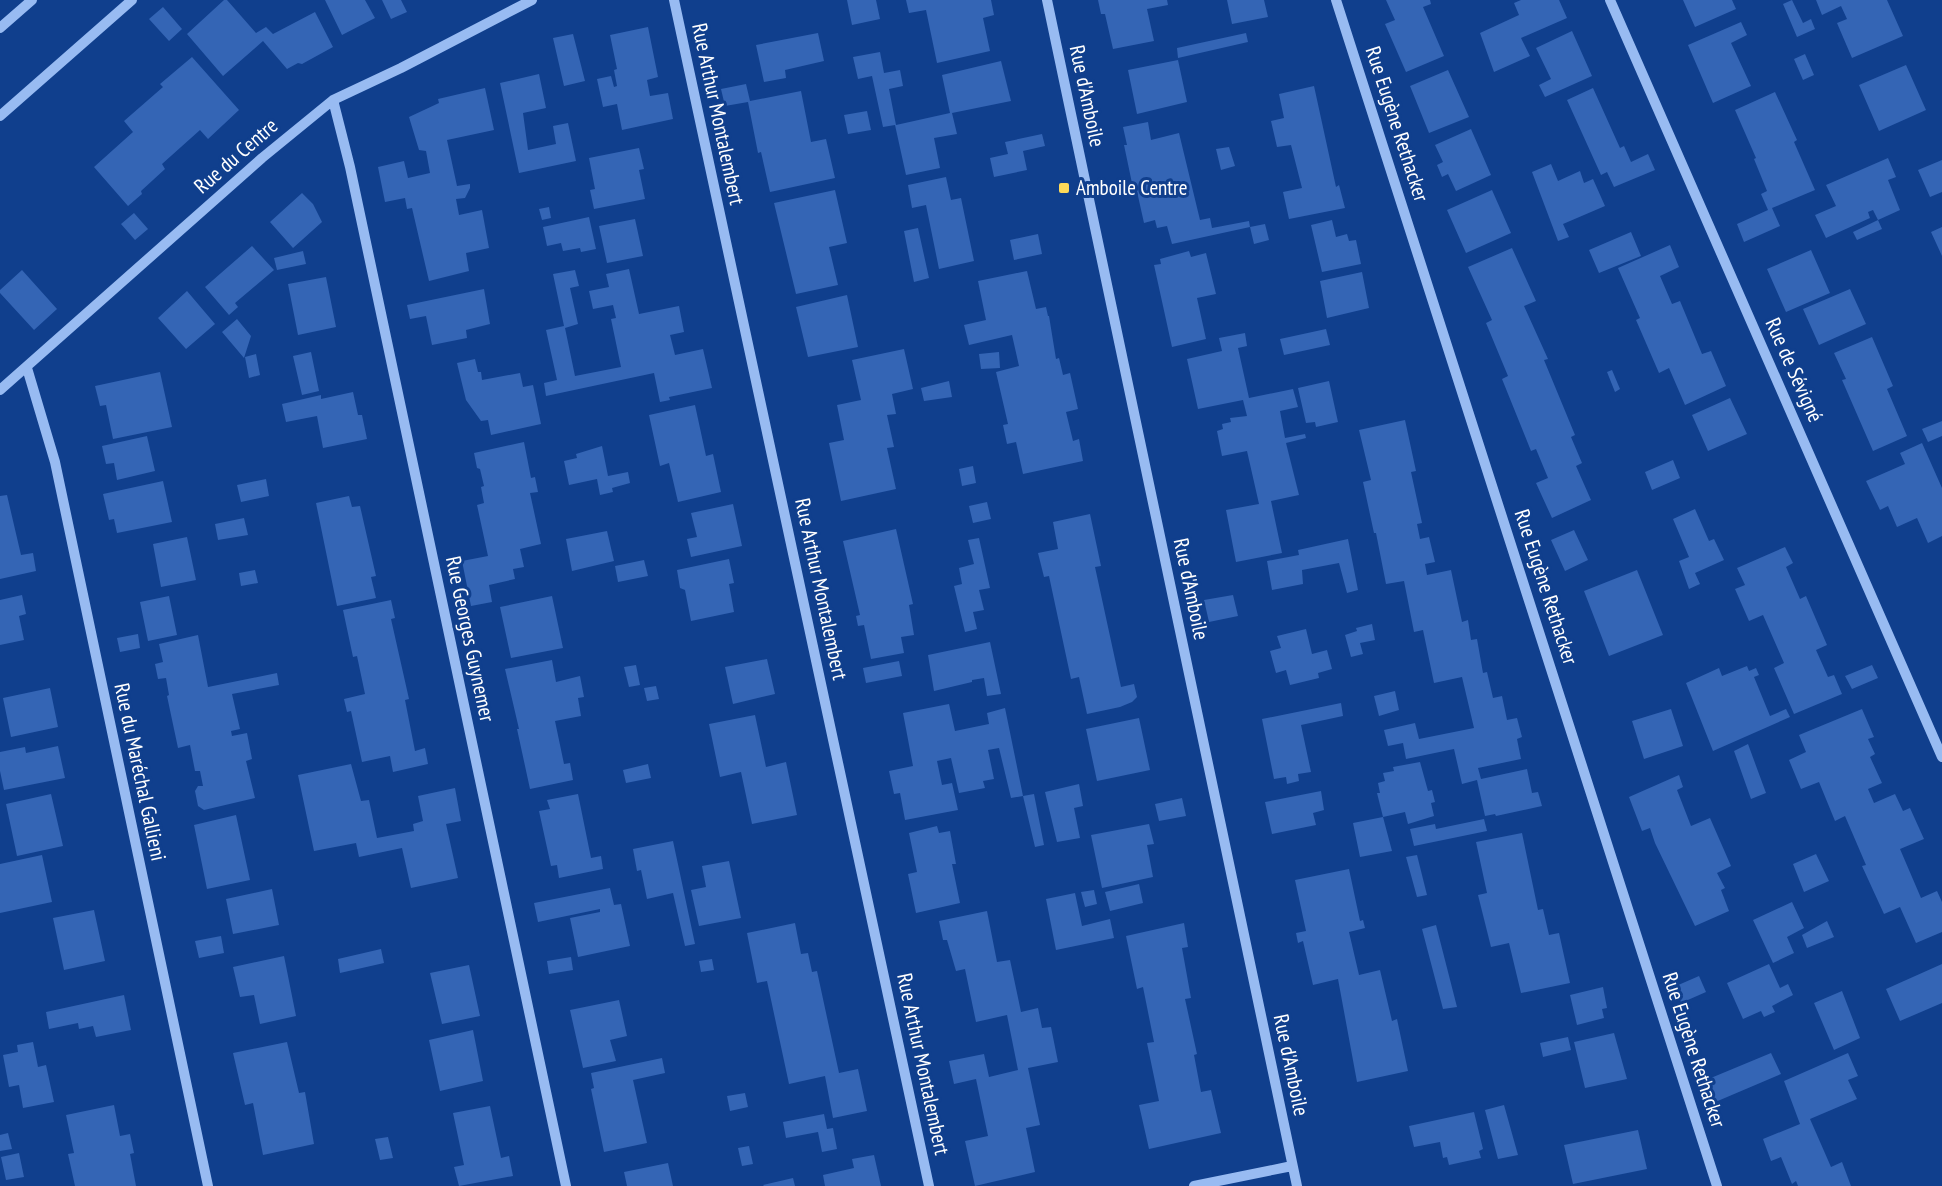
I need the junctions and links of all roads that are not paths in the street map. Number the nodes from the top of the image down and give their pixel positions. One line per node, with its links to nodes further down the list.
1 (32, 0): 8 (street)
2 (132, 0): 10 (street)
3 (532, 0): 9 (street, Rue du Centre)
4 (674, 0): 17 (street, Rue Arthur Montalembert)
5 (1047, 0): 14 (street, Rue d'Amboile)
6 (1336, 0): 20 (street, Rue Eugène Rethacker)
7 (1610, 0): 13 (street, Rue de Sévigné)
8 (0, 28)
9 (333, 100): 11 (street, Rue du Centre); 16 (street, Rue Georges Guynemer)
10 (0, 116)
11 (27, 368): 12 (street, Rue du Centre); 15 (street, Rue du Maréchal Gallieni)
12 (0, 390)
13 (1942, 757)
14 (1292, 1166): 18 (street); 19 (street, Rue d'Amboile)
15 (208, 1186)
16 (566, 1186)
17 (929, 1186)
18 (1194, 1186)
19 (1297, 1186)
20 (1717, 1186)

